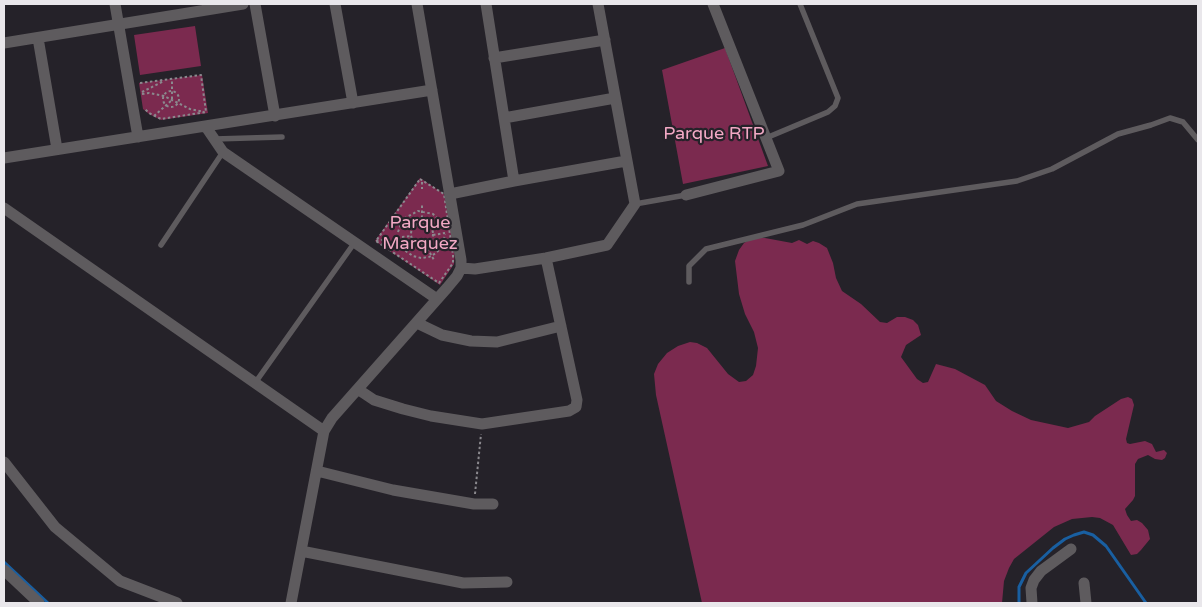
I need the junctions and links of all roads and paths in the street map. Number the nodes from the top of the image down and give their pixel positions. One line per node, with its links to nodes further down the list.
1 (115, 4): 10 (street)
2 (243, 4): 10 (street)
3 (255, 4): 31 (street)
4 (335, 4): 26 (street)
5 (417, 4): 18 (street)
6 (486, 4): 14 (street)
7 (598, 4): 12 (street)
8 (713, 4): 36 (street)
9 (800, 4): 36 (lane)
10 (118, 24): 11 (street); 34 (street)
11 (38, 38): 13 (street); 39 (street)
12 (605, 40): 14 (street); 22 (street)
13 (4, 44)
14 (494, 58): 32 (street)
15 (139, 75): 17 (path)
16 (172, 79): 17 (path); 19 (path); 29 (path)
17 (166, 80): 20 (path)
18 (432, 90): 26 (street); 46 (street)
19 (173, 91): 21 (path); 23 (path); 25 (path)
20 (142, 94): 21 (path); 24 (path)
21 (164, 96): 23 (path); 27 (path)
22 (615, 98): 32 (street); 42 (street)
23 (172, 100): 25 (path); 27 (path)
24 (143, 101)
25 (178, 103): 27 (path); 29 (path)
26 (353, 103): 31 (street)
27 (167, 106): 30 (path)
28 (145, 109): 30 (path)
29 (206, 112): 30 (path)
30 (154, 116)
31 (275, 116): 33 (street)
32 (504, 118): 44 (street)
33 (206, 126): 34 (street); 37 (street)
34 (138, 137): 39 (street)
35 (282, 138): 37 (lane)
36 (766, 138): 47 (street)
37 (215, 140): 40 (street)
38 (1198, 140): 70 (lane)
39 (57, 149): 41 (street)
40 (222, 152): 60 (street); 63 (lane)
41 (4, 158)
42 (626, 161): 44 (street); 49 (street)
43 (422, 180): 45 (path); 59 (path); 69 (path)
44 (514, 181): 46 (street)
45 (422, 189)
46 (450, 194): 67 (street)
47 (686, 195): 49 (lane)
48 (422, 204): 51 (path)
49 (635, 204): 65 (street)
50 (4, 208): 74 (street)
51 (422, 211): 52 (path); 53 (path); 54 (path)
52 (422, 223): 56 (path); 62 (path)
53 (443, 224)
54 (398, 232)
55 (445, 232): 64 (path)
56 (410, 236): 57 (path); 62 (path)
57 (402, 237)
58 (387, 239): 59 (path)
59 (376, 241): 69 (path)
60 (355, 242): 71 (street); 74 (lane)
61 (399, 244): 64 (path)
62 (425, 244): 64 (path)
63 (161, 245)
64 (431, 256): 66 (path)
65 (546, 258): 67 (street); 73 (street)
66 (434, 260)
67 (461, 268): 71 (street)
68 (440, 274): 69 (path)
69 (442, 279)
70 (689, 282)
71 (437, 299): 72 (street)
72 (417, 323): 73 (street); 75 (street)
73 (561, 326): 76 (street)
74 (254, 384): 77 (street)
75 (359, 390): 76 (street); 77 (street)
76 (482, 424): 80 (path)
77 (324, 431): 79 (street)
78 (4, 462): 88 (street)
79 (317, 471): 80 (street); 83 (street)
80 (474, 504): 81 (street)
81 (493, 504)
82 (1071, 549): 90 (street)
83 (301, 551): 85 (street); 89 (street)
84 (4, 570): 87 (street)
85 (507, 582)
86 (1084, 583): 91 (street)
87 (39, 603)
88 (177, 603)
89 (291, 603)
90 (1032, 603)
91 (1084, 603)

